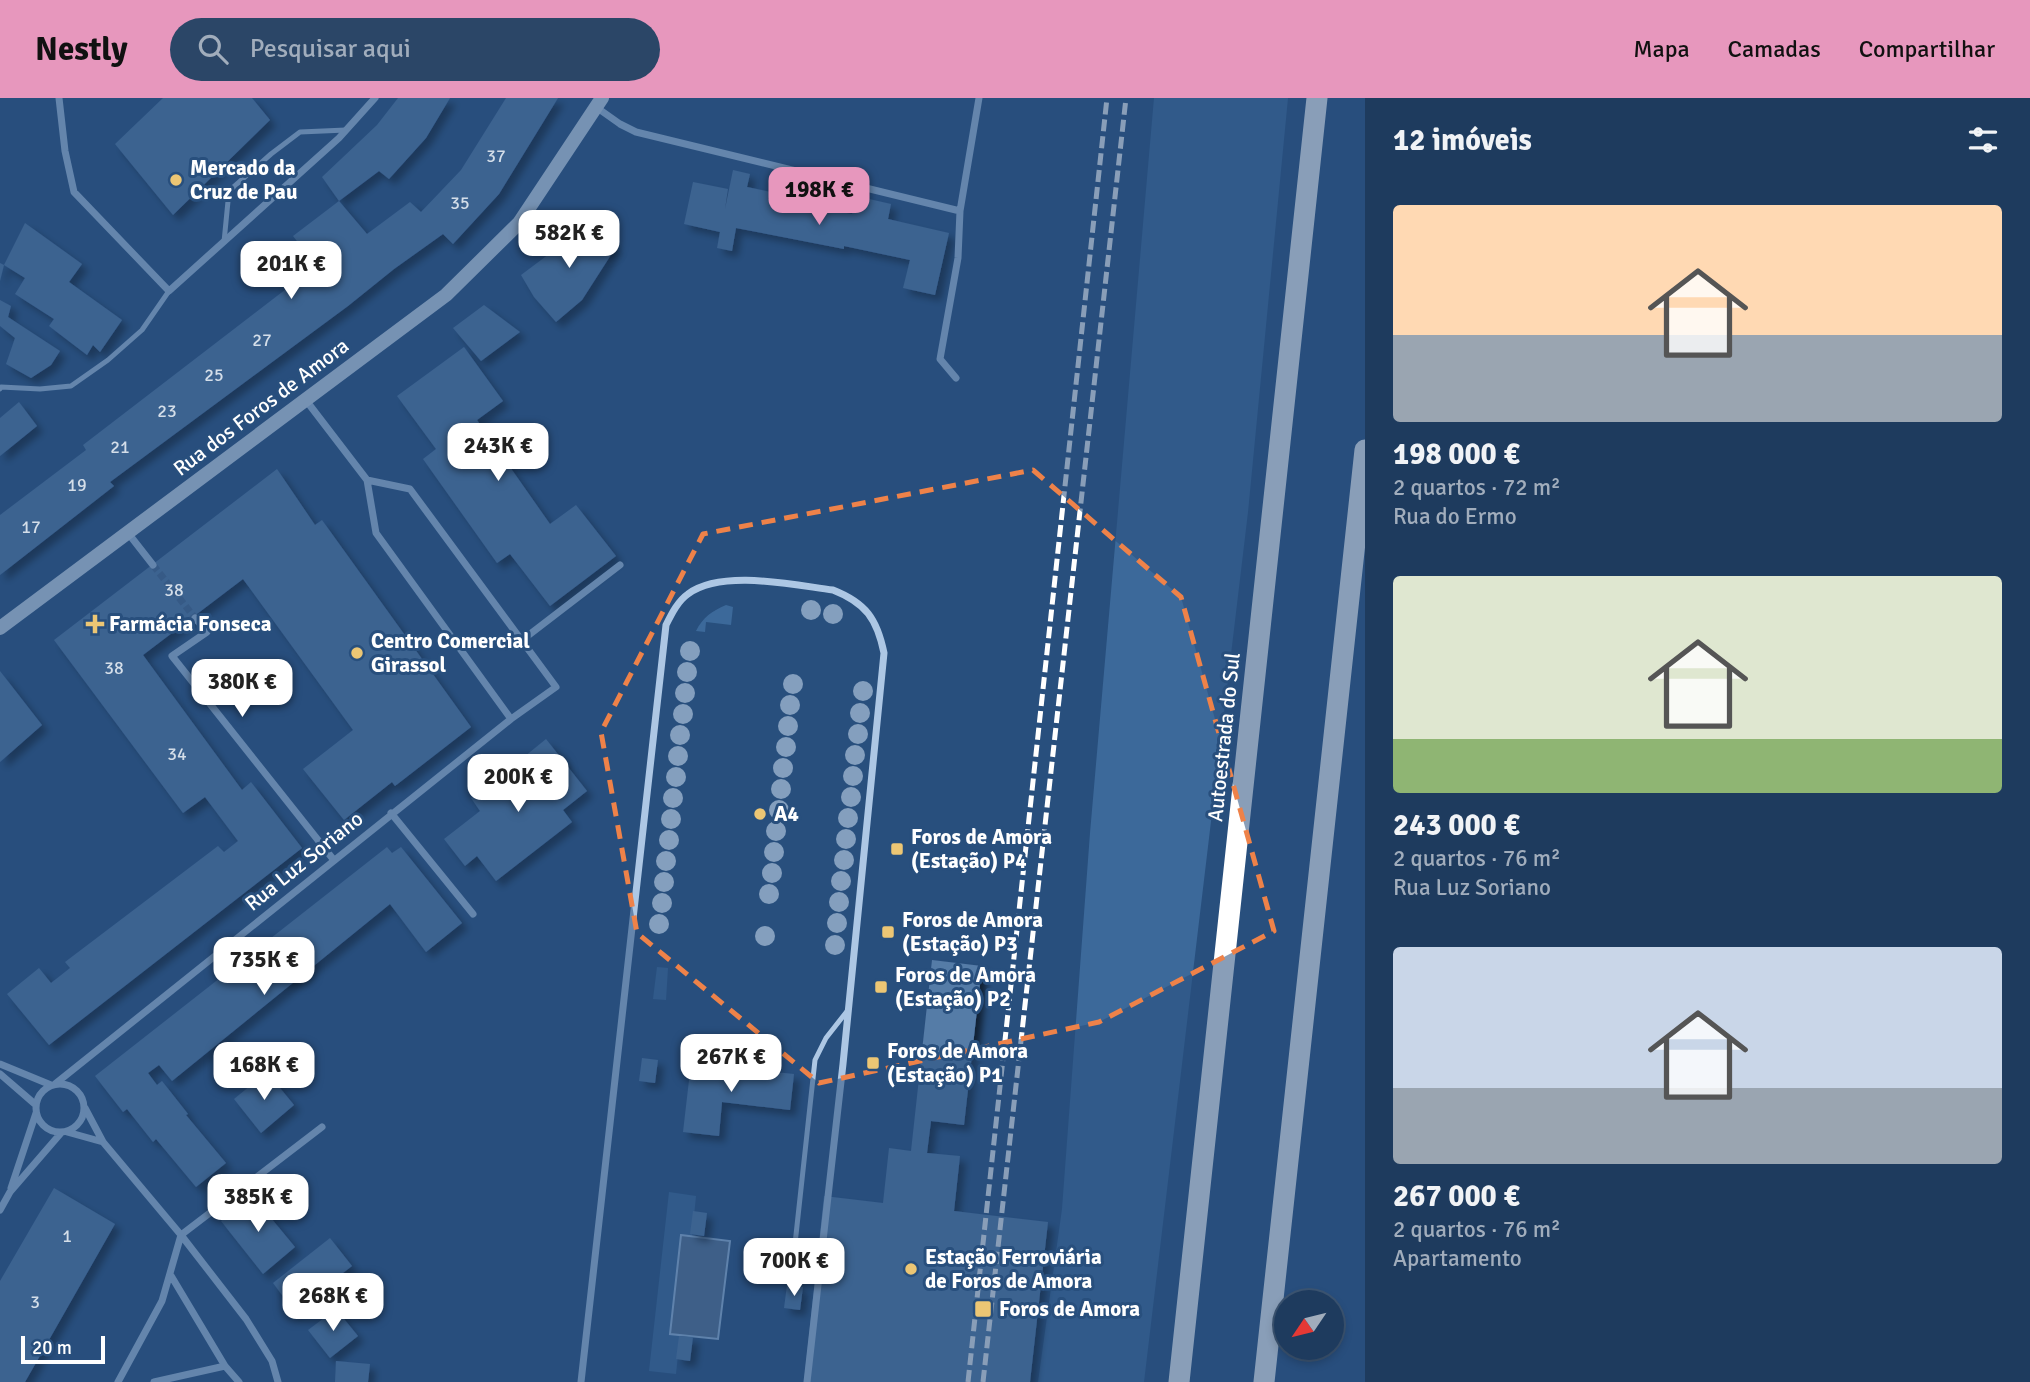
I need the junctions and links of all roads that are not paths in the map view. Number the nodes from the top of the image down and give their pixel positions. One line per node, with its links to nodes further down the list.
1 (59, 98): 9 (street)
2 (375, 98): 6 (street)
3 (979, 98): 7 (street)
4 (1317, 98): 46 (highway, Autoestrada do Sul)
5 (599, 103): 7 (street); 12 (main road, Rua dos Foros de Amora)
6 (347, 130): 8 (street); 8 (lane)
7 (960, 211): 10 (street)
8 (224, 242): 9 (street)
9 (169, 292): 11 (lane)
10 (956, 378)
11 (0, 389)
12 (305, 399): 14 (street); 15 (main road, Rua dos Foros de Amora)
13 (1365, 450): 47 (highway)
14 (367, 480): 20 (street, Rua Luz Soriano); 21 (street)
15 (128, 533): 16 (street); 19 (main road, Rua dos Foros de Amora)
16 (153, 565)
17 (620, 565): 20 (street)
18 (195, 618): 23 (street)
19 (0, 628)
20 (521, 641): 21 (street, Rua Luz Soriano)
21 (511, 719): 22 (street, Rua Luz Soriano)
22 (391, 813): 23 (street, Rua Luz Soriano); 24 (street)
23 (334, 859): 28 (street, Rua Luz Soriano)
24 (472, 914)
25 (848, 1010): 37 (lane); 44 (street); 45 (street)
26 (0, 1064): 28 (street)
27 (0, 1074): 30 (street)
28 (53, 1085): 29 (street); 30 (street)
29 (85, 1108): 32 (street); 33 (street)
30 (36, 1109): 32 (street); 34 (street)
31 (322, 1127): 36 (street)
32 (64, 1132): 33 (street); 34 (street)
33 (103, 1142): 36 (street)
34 (10, 1192): 35 (street)
35 (0, 1210)
36 (181, 1235): 38 (street); 43 (street)
37 (795, 1244)
38 (170, 1274): 39 (street); 40 (street)
39 (225, 1366): 41 (street); 42 (street)
40 (118, 1382)
41 (154, 1382)
42 (239, 1382)
43 (278, 1382)
44 (581, 1382)
45 (807, 1382)
46 (1179, 1382)
47 (1264, 1382)

